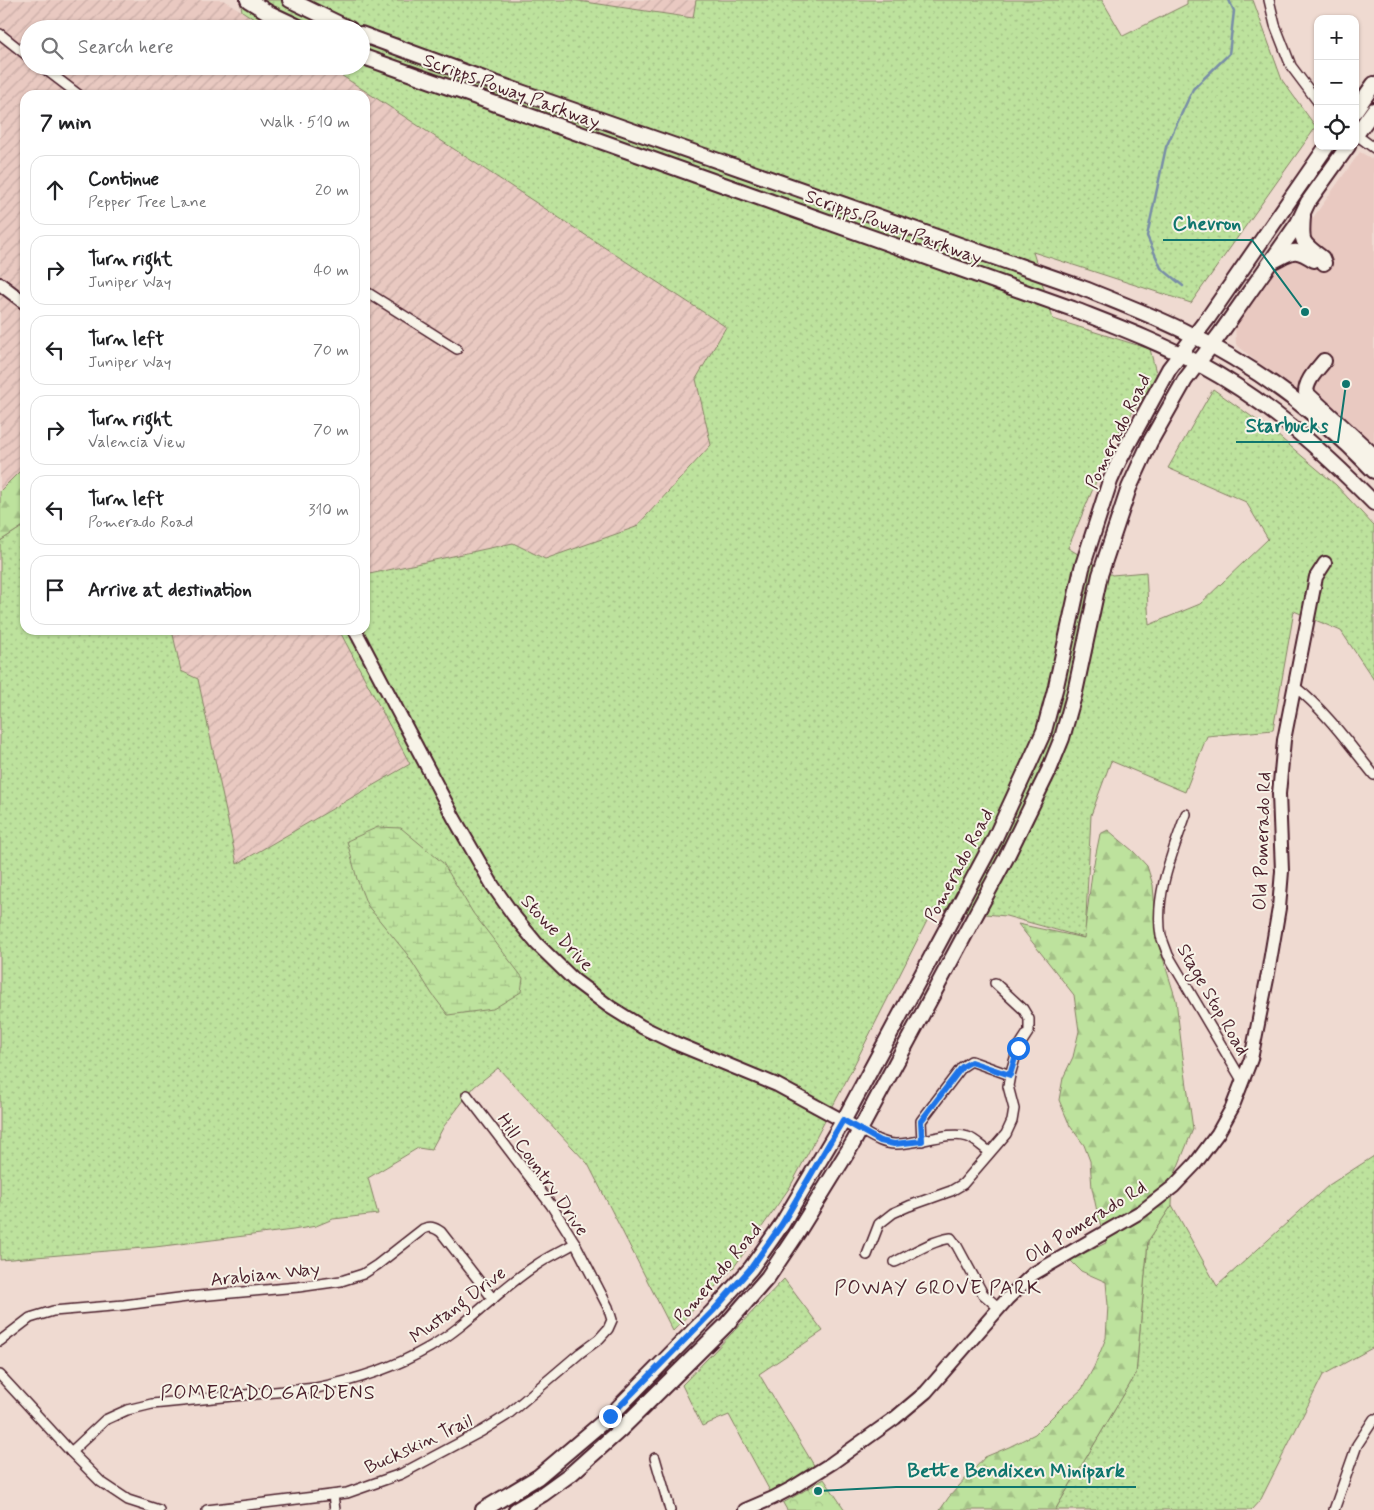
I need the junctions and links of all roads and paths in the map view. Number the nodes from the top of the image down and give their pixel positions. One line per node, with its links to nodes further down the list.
1 (248, 0): 4 (main road)
2 (290, 0): 5 (main road)
3 (1269, 0): 13 (street)
4 (286, 20)
5 (331, 20)
6 (0, 34): 8 (street)
7 (370, 37): 26 (main road, Scripps Poway Parkway)
8 (20, 50)
9 (370, 59): 29 (main road, Scripps Poway Parkway)
10 (53, 75): 12 (street)
11 (1374, 84): 14 (main road)
12 (73, 90)
13 (1314, 97)
14 (1359, 105)
15 (1374, 110): 16 (main road)
16 (1359, 131)
17 (1359, 137): 18 (street)
18 (1374, 148)
19 (1324, 150): 26 (main road, Pomerado Road)
20 (1345, 150): 21 (main road, Pomerado Road)
21 (1303, 212): 22 (main road, Pomerado Road); 22 (main road)
22 (1271, 262): 27 (main road, Pomerado Road)
23 (0, 284): 25 (street)
24 (370, 294): 28 (street)
25 (20, 299)
26 (1193, 336): 27 (main road, Scripps Poway Parkway); 29 (main road, Pomerado Road)
27 (1211, 345): 31 (main road, Pomerado Road); 33 (main road, Scripps Poway Parkway)
28 (457, 349)
29 (1180, 354): 31 (main road, Scripps Poway Parkway); 44 (main road, Pomerado Road)
30 (1324, 361): 32 (main road)
31 (1198, 363): 34 (main road, Scripps Poway Parkway); 45 (main road, Pomerado Road)
32 (1374, 456)
33 (1374, 471)
34 (1374, 503)
35 (1325, 564): 37 (street, Old Pomerado Rd)
36 (358, 635): 44 (street, Stowe Drive)
37 (1294, 686): 38 (street); 42 (street, Old Pomerado Rd)
38 (1374, 776)
39 (1186, 814): 42 (street, Stage Stop Road)
40 (995, 983): 41 (street)
41 (1010, 1075): 46 (street); 47 (street)
42 (1243, 1082): 52 (street, Old Pomerado Rd)
43 (467, 1095): 48 (street, Hill Country Drive)
44 (843, 1120): 45 (street, Stowe Drive); 63 (main road, Pomerado Road)
45 (860, 1130): 46 (street); 64 (main road, Pomerado Road)
46 (922, 1141): 47 (street)
47 (990, 1152): 49 (street)
48 (575, 1244): 51 (street, Mustang Drive); 53 (street, Hill Country Drive)
49 (867, 1255)
50 (896, 1262): 52 (street)
51 (493, 1299): 54 (street, Arabian Way); 57 (street, Mustang Drive)
52 (999, 1308): 66 (street, Old Pomerado Rd)
53 (608, 1328): 59 (street, Buckskin Trail)
54 (0, 1342)
55 (0, 1375): 57 (street)
56 (1374, 1419): 67 (street)
57 (72, 1452): 60 (street)
58 (655, 1458): 65 (street)
59 (333, 1495): 61 (street, Buckskin Trail); 62 (street)
60 (159, 1510)
61 (207, 1510)
62 (335, 1510)
63 (483, 1510)
64 (516, 1510)
65 (670, 1510)
66 (745, 1510)
67 (1334, 1510)

